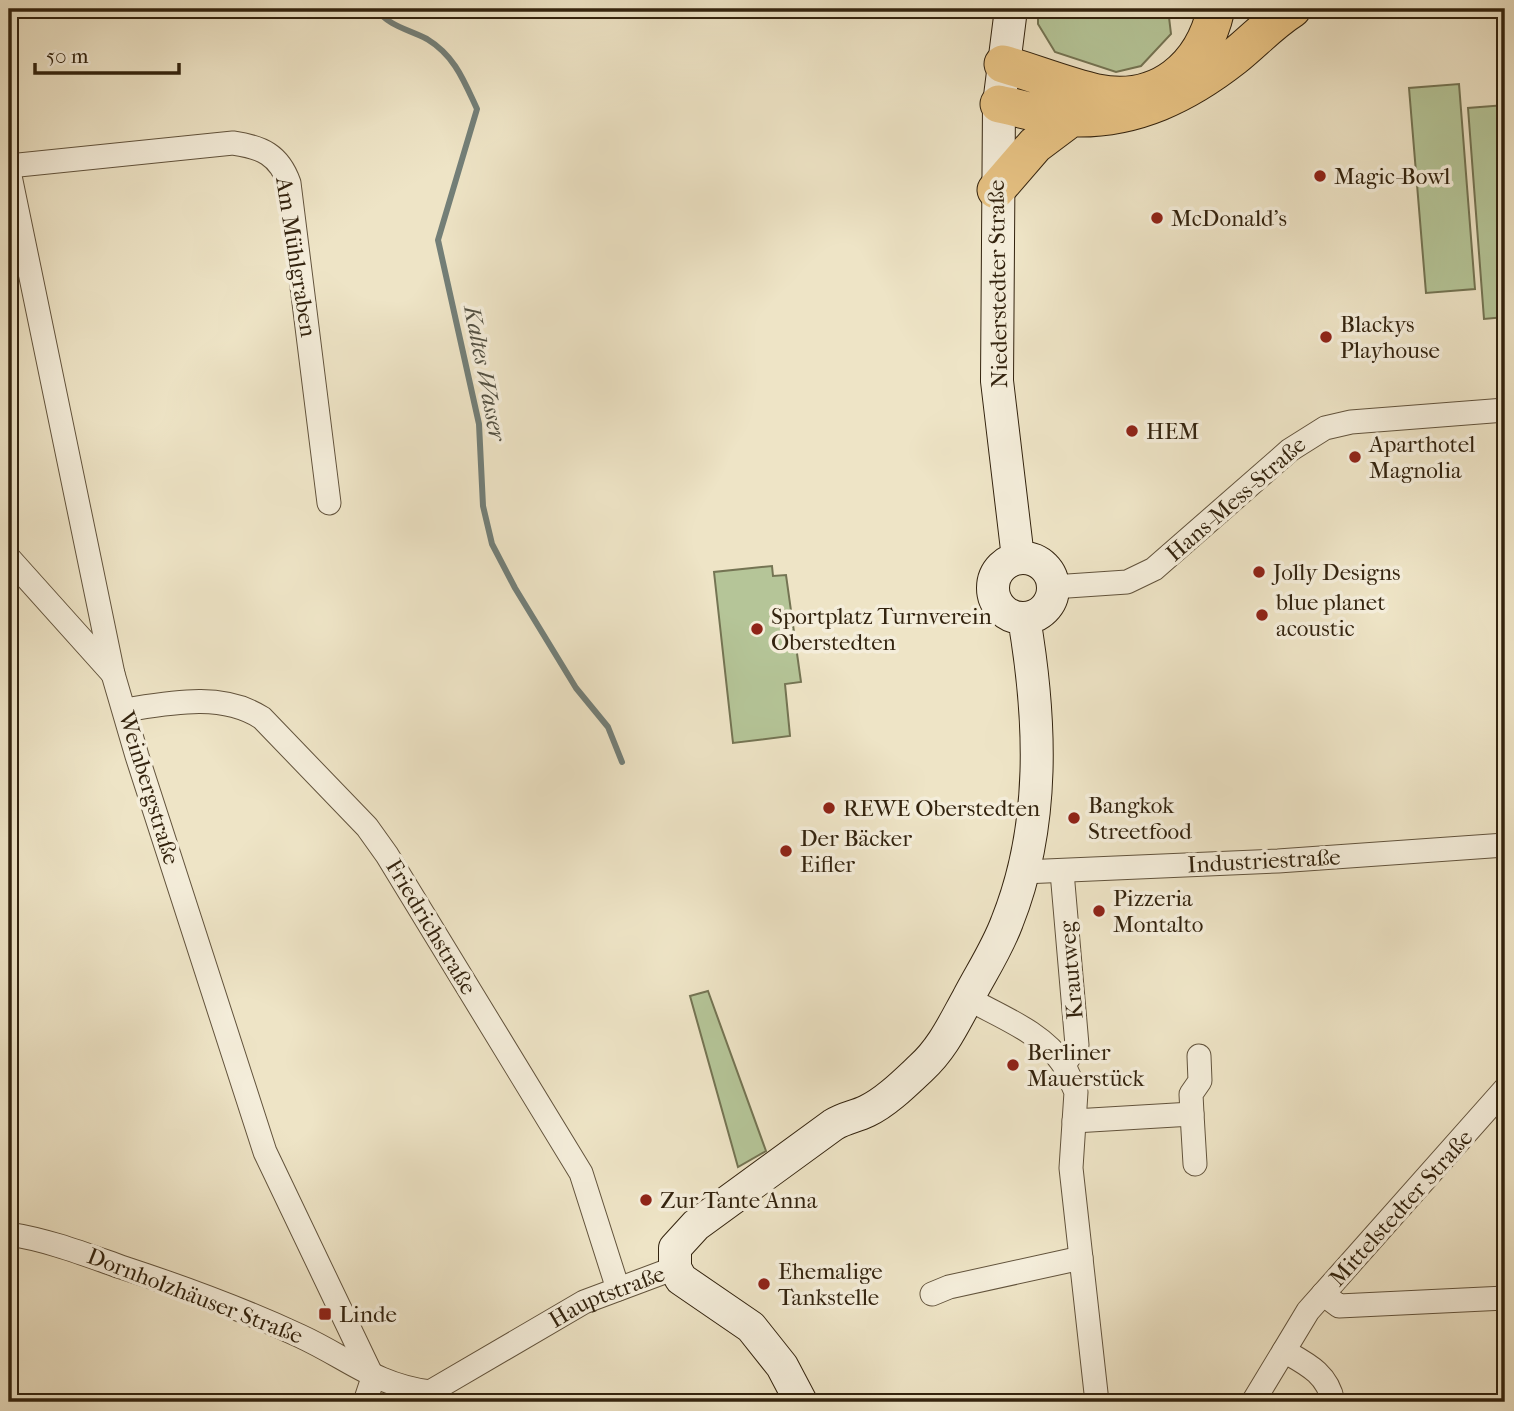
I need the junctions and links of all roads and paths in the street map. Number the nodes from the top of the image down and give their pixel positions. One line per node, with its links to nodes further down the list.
1 (1011, 9): 4 (street, Niederstedter Straße)
2 (1216, 9): 4 (main road)
3 (1292, 9): 6 (main road)
4 (1003, 64): 5 (street, Niederstedter Straße)
5 (999, 104): 6 (main road); 9 (street, Niederstedter Straße)
6 (1071, 118): 9 (main road)
7 (9, 166): 11 (street, Am Mühlgraben)
8 (9, 171): 16 (street, Weinbergstraße)
9 (996, 190): 13 (street, Niederstedter Straße)
10 (1505, 410): 14 (street, Hans-Mess-Straße)
11 (329, 503)
12 (9, 558): 16 (street)
13 (1018, 558): 14 (street); 15 (street)
14 (1053, 587): 15 (street)
15 (1024, 618): 19 (street)
16 (113, 674): 17 (street, Weinbergstraße)
17 (125, 710): 31 (street, Friedrichstraße); 36 (street, Weinbergstraße)
18 (1505, 845): 20 (street, Industriestraße)
19 (1023, 872): 20 (street, Industriestraße); 21 (street)
20 (1062, 872): 23 (street, Krautweg)
21 (967, 998): 23 (street, Krautweg); 30 (street)
22 (1199, 1056): 25 (street)
23 (1064, 1065): 26 (street, Krautweg)
24 (1505, 1089): 33 (street, Mittelstedter Straße)
25 (1192, 1114): 26 (street); 27 (street)
26 (1074, 1121): 29 (street, Krautweg)
27 (1195, 1164)
28 (9, 1234): 36 (street, Dornholzhäuser Straße)
29 (1081, 1258): 32 (street); 40 (street, Krautweg)
30 (675, 1268): 31 (street, Hauptstraße); 39 (street, Hauptstraße)
31 (618, 1289): 37 (street, Hauptstraße)
32 (932, 1294)
33 (1323, 1294): 34 (street, Mittelstedter Straße); 35 (street, Mittelstedter Straße)
34 (1505, 1298)
35 (1284, 1351): 41 (street, Mittelstedter Straße); 42 (street)
36 (373, 1378): 37 (street, Hauptstraße); 38 (street)
37 (436, 1397)
38 (365, 1402)
39 (801, 1402)
40 (1097, 1402)
41 (1253, 1402)
42 (1333, 1402)

